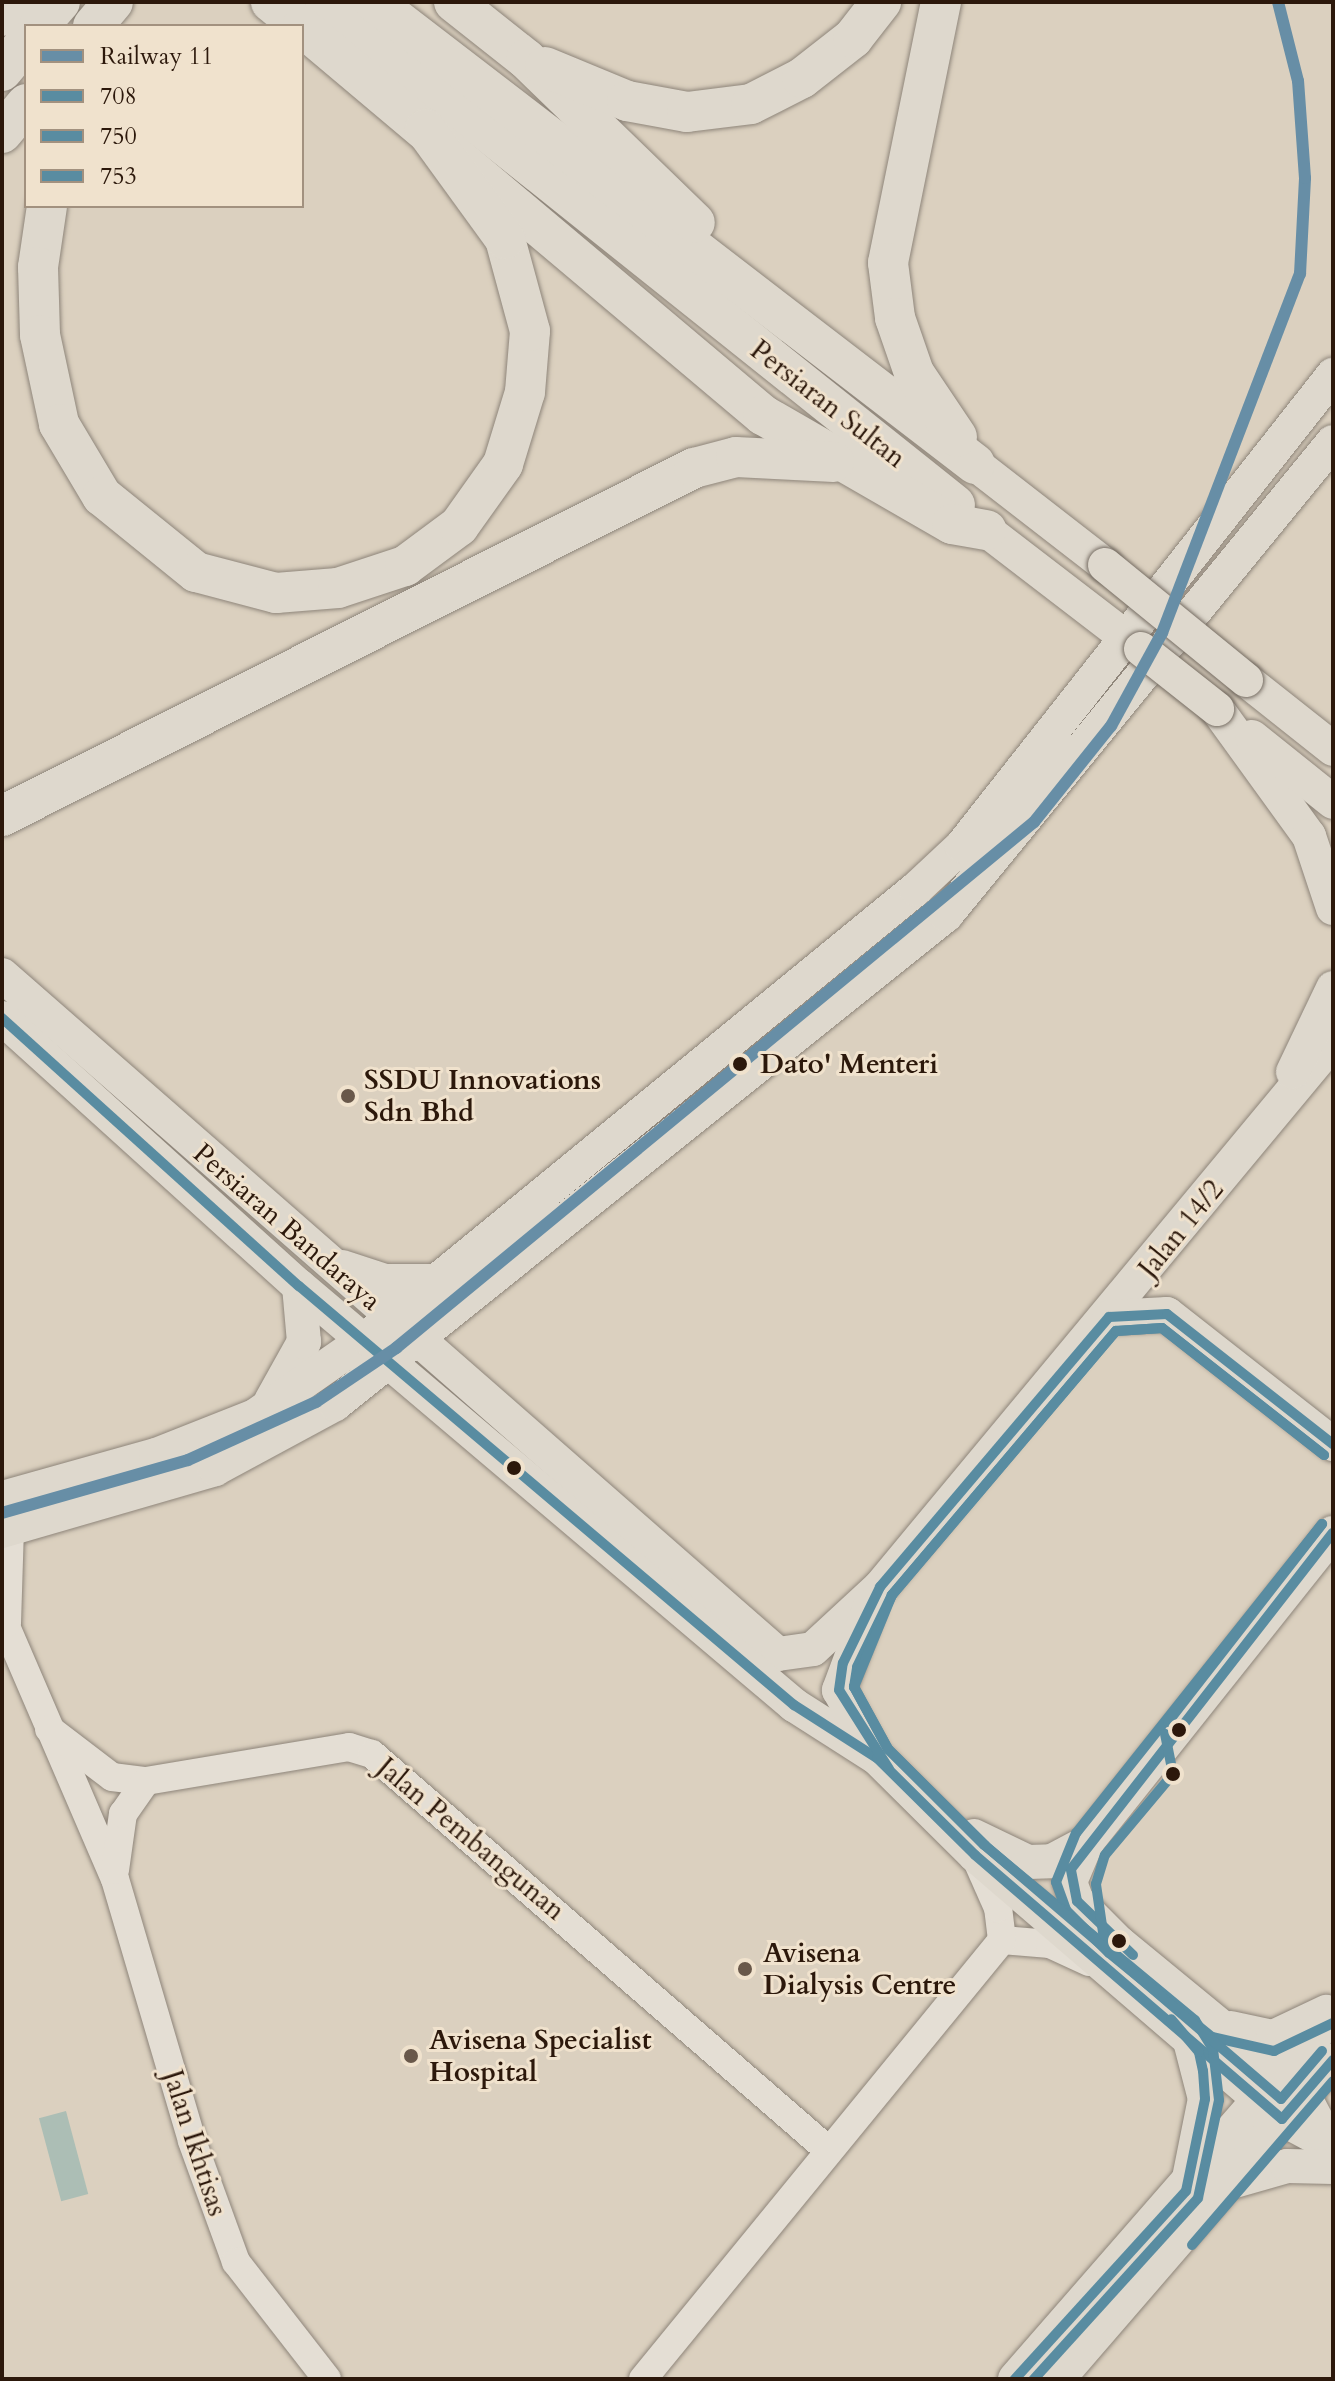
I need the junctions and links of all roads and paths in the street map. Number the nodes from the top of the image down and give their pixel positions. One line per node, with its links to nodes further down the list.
1 (60, 2): 9 (highway)
2 (113, 2): 10 (highway)
3 (271, 2): 11 (highway)
4 (325, 2): 24 (highway, Persiaran Sultan)
5 (374, 2): 19 (highway, Persiaran Sultan)
6 (454, 2): 13 (highway)
7 (881, 2): 13 (highway)
8 (942, 10): 23 (highway)
9 (14, 19): 14 (highway)
10 (95, 24)
11 (299, 24)
12 (304, 28): 16 (highway)
13 (526, 59): 19 (highway)
14 (2, 71)
15 (24, 106): 17 (highway)
16 (425, 129): 18 (highway); 22 (highway)
17 (2, 133)
18 (47, 208)
19 (795, 331): 23 (highway, Persiaran Sultan)
20 (1333, 375): 39 (main road)
21 (1333, 442): 38 (main road)
22 (834, 462): 24 (highway); 30 (highway)
23 (975, 464): 26 (main road, Persiaran Sultan, bridge)
24 (986, 530): 25 (main road, Persiaran Sultan, bridge)
25 (1217, 709): 29 (main road, Persiaran Sultan); 31 (main road)
26 (1284, 712): 27 (main road); 28 (main road, Persiaran Sultan)
27 (1333, 726)
28 (1333, 749)
29 (1333, 802)
30 (2, 816)
31 (1333, 908)
32 (2, 975): 37 (main road, Persiaran Bandaraya)
33 (1333, 988): 36 (main road)
34 (2, 1018): 40 (main road, Persiaran Bandaraya)
35 (1333, 1042): 36 (main road, Jalan 14/2)
36 (1266, 1126): 41 (main road, Jalan 14/2)
37 (323, 1259): 39 (main road); 42 (main road, Persiaran Bandaraya)
38 (521, 1260): 43 (main road); 44 (main road)
39 (438, 1281): 42 (main road)
40 (299, 1286): 42 (main road, Persiaran Bandaraya); 46 (main road)
41 (1109, 1317): 47 (main road); 50 (main road, Jalan 14/2)
42 (380, 1328): 43 (main road, Persiaran Bandaraya); 46 (main road)
43 (408, 1352): 44 (main road, Persiaran Bandaraya); 45 (main road)
44 (457, 1393): 45 (main road); 52 (main road, Persiaran Bandaraya); 54 (main road, Persiaran Bandaraya)
45 (348, 1395): 48 (main road)
46 (266, 1408): 48 (main road)
47 (1333, 1444)
48 (5, 1519): 51 (street)
49 (1333, 1533): 57 (main road)
50 (880, 1587): 52 (main road, Jalan 14/2); 54 (main road)
51 (4, 1620): 53 (street, Jalan Ikhtisas)
52 (754, 1635)
53 (49, 1729): 55 (street, Jalan Pembangunan); 59 (street, Jalan Ikhtisas)
54 (877, 1758): 56 (main road, Persiaran Bandaraya)
55 (146, 1781): 59 (street, Jalan Ikhtisas); 68 (street, Jalan Pembangunan)
56 (945, 1820): 57 (main road); 58 (main road, Persiaran Bandaraya)
57 (1087, 1842): 64 (main road, Persiaran Bandaraya)
58 (975, 1855): 60 (street); 61 (main road, Persiaran Bandaraya)
59 (115, 1879): 72 (street, Jalan Ikhtisas)
60 (1002, 1940): 61 (street); 68 (street)
61 (1118, 1975): 65 (main road, Persiaran Bandaraya)
62 (1333, 2007): 64 (main road)
63 (1333, 2014): 67 (main road)
64 (1219, 2025): 67 (main road, Persiaran Bandaraya)
65 (1186, 2031): 67 (main road, Persiaran Bandaraya); 71 (main road)
66 (1333, 2060): 67 (main road)
67 (1283, 2097): 69 (main road, Persiaran Bandaraya); 70 (main road); 71 (main road)
68 (828, 2150): 73 (street)
69 (1331, 2151): 70 (main road)
70 (1227, 2183): 75 (main road)
71 (1186, 2191): 74 (main road)
72 (327, 2379)
73 (643, 2379)
74 (1015, 2379)
75 (1058, 2379)

